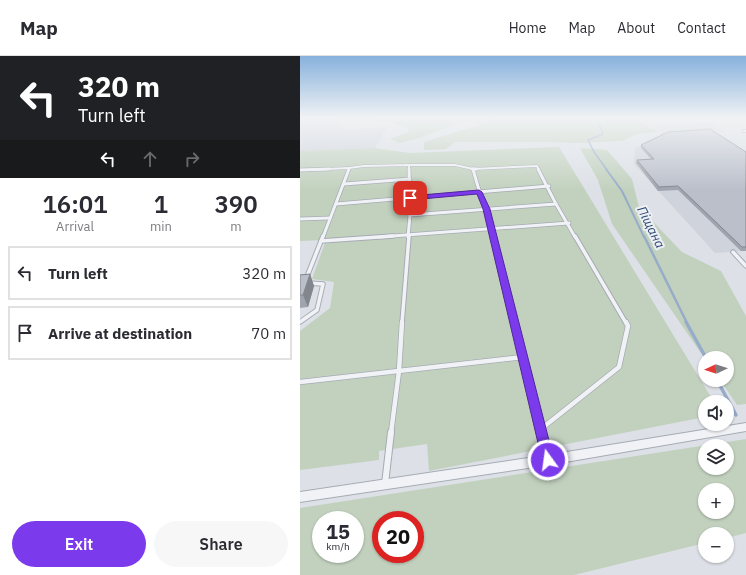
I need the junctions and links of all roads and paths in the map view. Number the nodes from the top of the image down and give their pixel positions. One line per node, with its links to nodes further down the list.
1 (409, 165): 2 (lane); 3 (lane); 5 (lane)
2 (348, 168): 4 (lane); 6 (lane)
3 (473, 169): 7 (lane); 8 (lane)
4 (300, 170)
5 (410, 179): 6 (lane); 9 (lane)
6 (344, 184): 10 (lane)
7 (549, 186): 8 (lane); 11 (lane)
8 (479, 192): 9 (lane); 12 (lane)
9 (410, 198): 10 (lane); 13 (lane)
10 (336, 204): 14 (lane)
11 (556, 204): 12 (lane); 16 (lane)
12 (486, 209): 13 (lane); 17 (lane)
13 (410, 215): 18 (lane)
14 (330, 218): 15 (lane); 19 (lane)
15 (300, 220)
16 (569, 223): 17 (lane); 27 (lane)
17 (491, 229): 18 (lane); 23 (lane)
18 (409, 235): 19 (lane); 24 (lane)
19 (321, 241): 22 (lane)
20 (733, 252): 21 (lane)
21 (746, 266)
22 (300, 322)
23 (523, 357): 24 (lane); 27 (lane)
24 (399, 371): 25 (lane); 29 (lane)
25 (300, 382)
26 (746, 427): 28 (street)
27 (541, 429): 28 (lane)
28 (548, 460): 29 (street)
29 (385, 485): 30 (street)
30 (300, 497)

